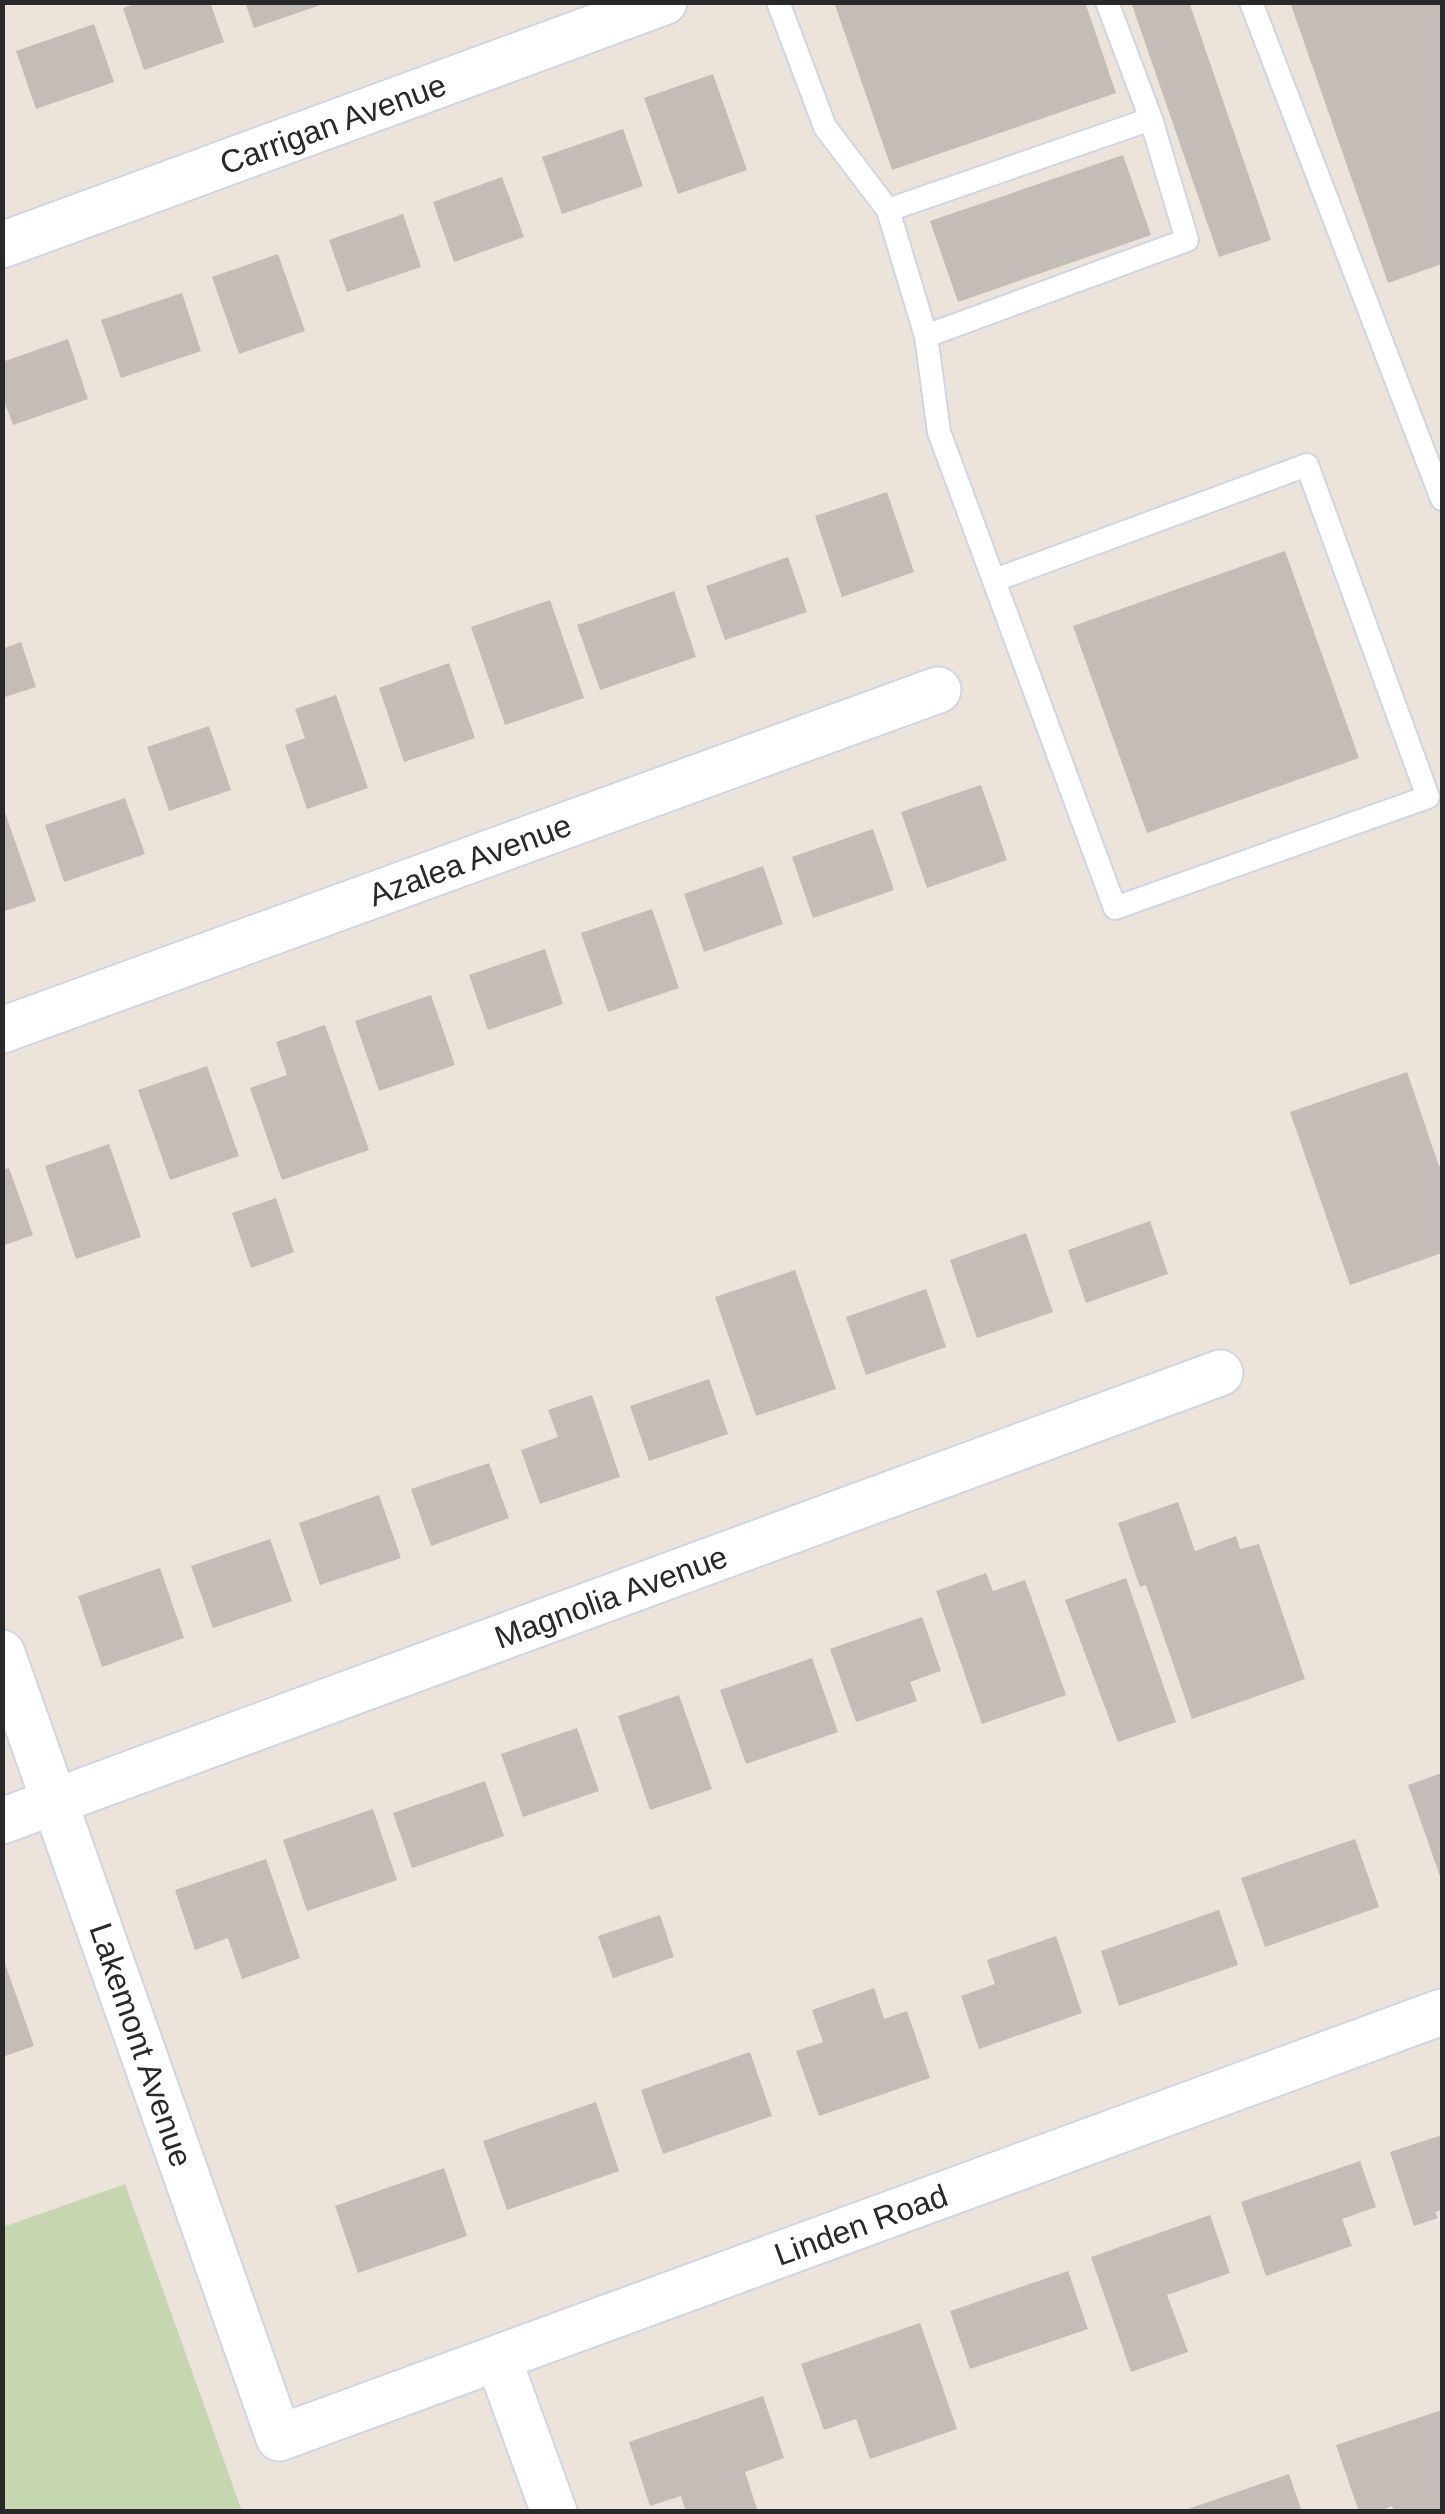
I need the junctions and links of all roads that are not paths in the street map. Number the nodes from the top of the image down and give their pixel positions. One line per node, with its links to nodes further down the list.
1 (664, 2): 7 (street, Carrigan Avenue)
2 (778, 2): 6 (lane)
3 (1107, 2): 5 (lane)
4 (1251, 2): 9 (lane)
5 (1150, 119): 6 (lane); 8 (lane)
6 (888, 210): 8 (lane)
7 (2, 245)
8 (926, 336): 10 (lane)
9 (1442, 498)
10 (995, 580): 10 (lane)
11 (938, 690): 12 (street, Azalea Avenue)
12 (2, 1030)
13 (1220, 1373): 15 (street, Magnolia Avenue)
14 (2, 1652): 15 (street, Lakemont Avenue)
15 (56, 1802): 16 (street, Magnolia Avenue); 19 (street, Lakemont Avenue)
16 (2, 1821)
17 (1442, 2012): 18 (street, Linden Road)
18 (498, 2358): 19 (street, Linden Road); 20 (street)
19 (279, 2438)
20 (554, 2512)

